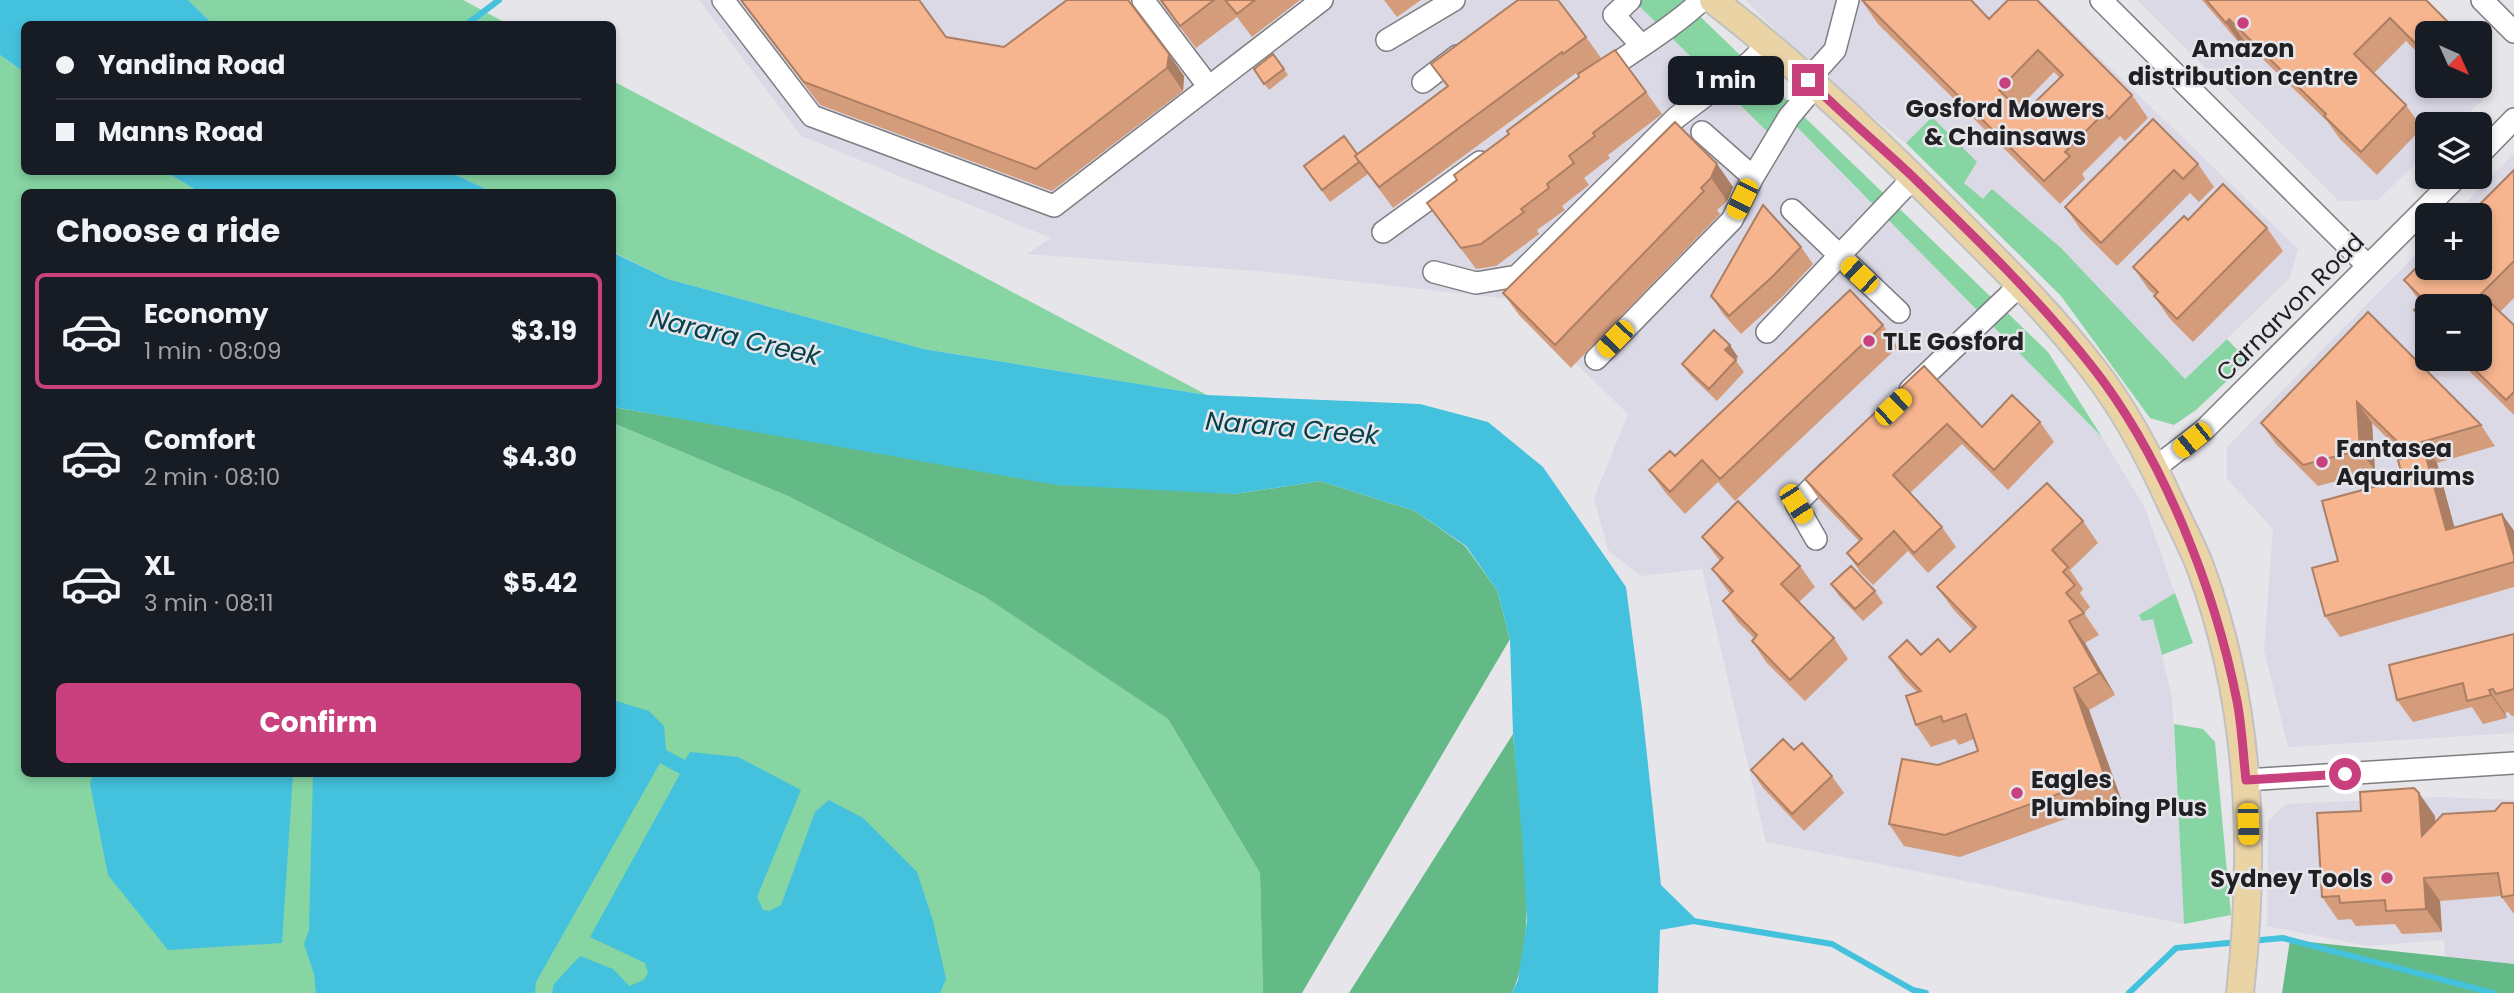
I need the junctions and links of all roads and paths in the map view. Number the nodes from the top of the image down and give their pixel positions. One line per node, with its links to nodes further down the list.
1 (723, 0): 20 (street)
2 (1143, 0): 20 (street)
3 (1322, 0): 20 (street)
4 (1454, 0): 13 (street)
5 (1630, 0): 16 (street)
6 (1702, 0): 16 (street)
7 (1713, 0): 15 (main road)
8 (1734, 0): 15 (main road)
9 (1848, 0): 18 (street)
10 (2101, 0): 31 (street)
11 (2482, 0): 12 (street)
12 (2514, 32)
13 (1387, 40)
14 (1475, 42): 17 (street)
15 (1769, 43): 18 (main road); 32 (street)
16 (1641, 46): 19 (street)
17 (1423, 82)
18 (1812, 83): 25 (street); 26 (main road)
19 (1585, 86)
20 (1209, 87)
21 (2514, 119): 23 (street)
22 (1702, 132): 25 (street)
23 (2492, 142)
24 (1495, 151): 29 (street)
25 (1753, 177): 36 (street)
26 (1913, 178): 30 (street); 33 (main road)
27 (2445, 189): 31 (street, Carnarvon Road)
28 (1792, 210): 30 (street)
29 (1383, 232)
30 (1839, 256): 34 (street); 35 (street)
31 (2368, 266): 39 (street, Carnarvon Road)
32 (1434, 272)
33 (2020, 285): 37 (street); 39 (main road)
34 (1899, 312)
35 (1767, 332)
36 (1596, 359)
37 (1894, 406)
38 (1845, 454): 40 (street)
39 (2155, 468): 42 (main road)
40 (1816, 539)
41 (2514, 762): 42 (street)
42 (2246, 780): 43 (main road)
43 (2240, 993)

